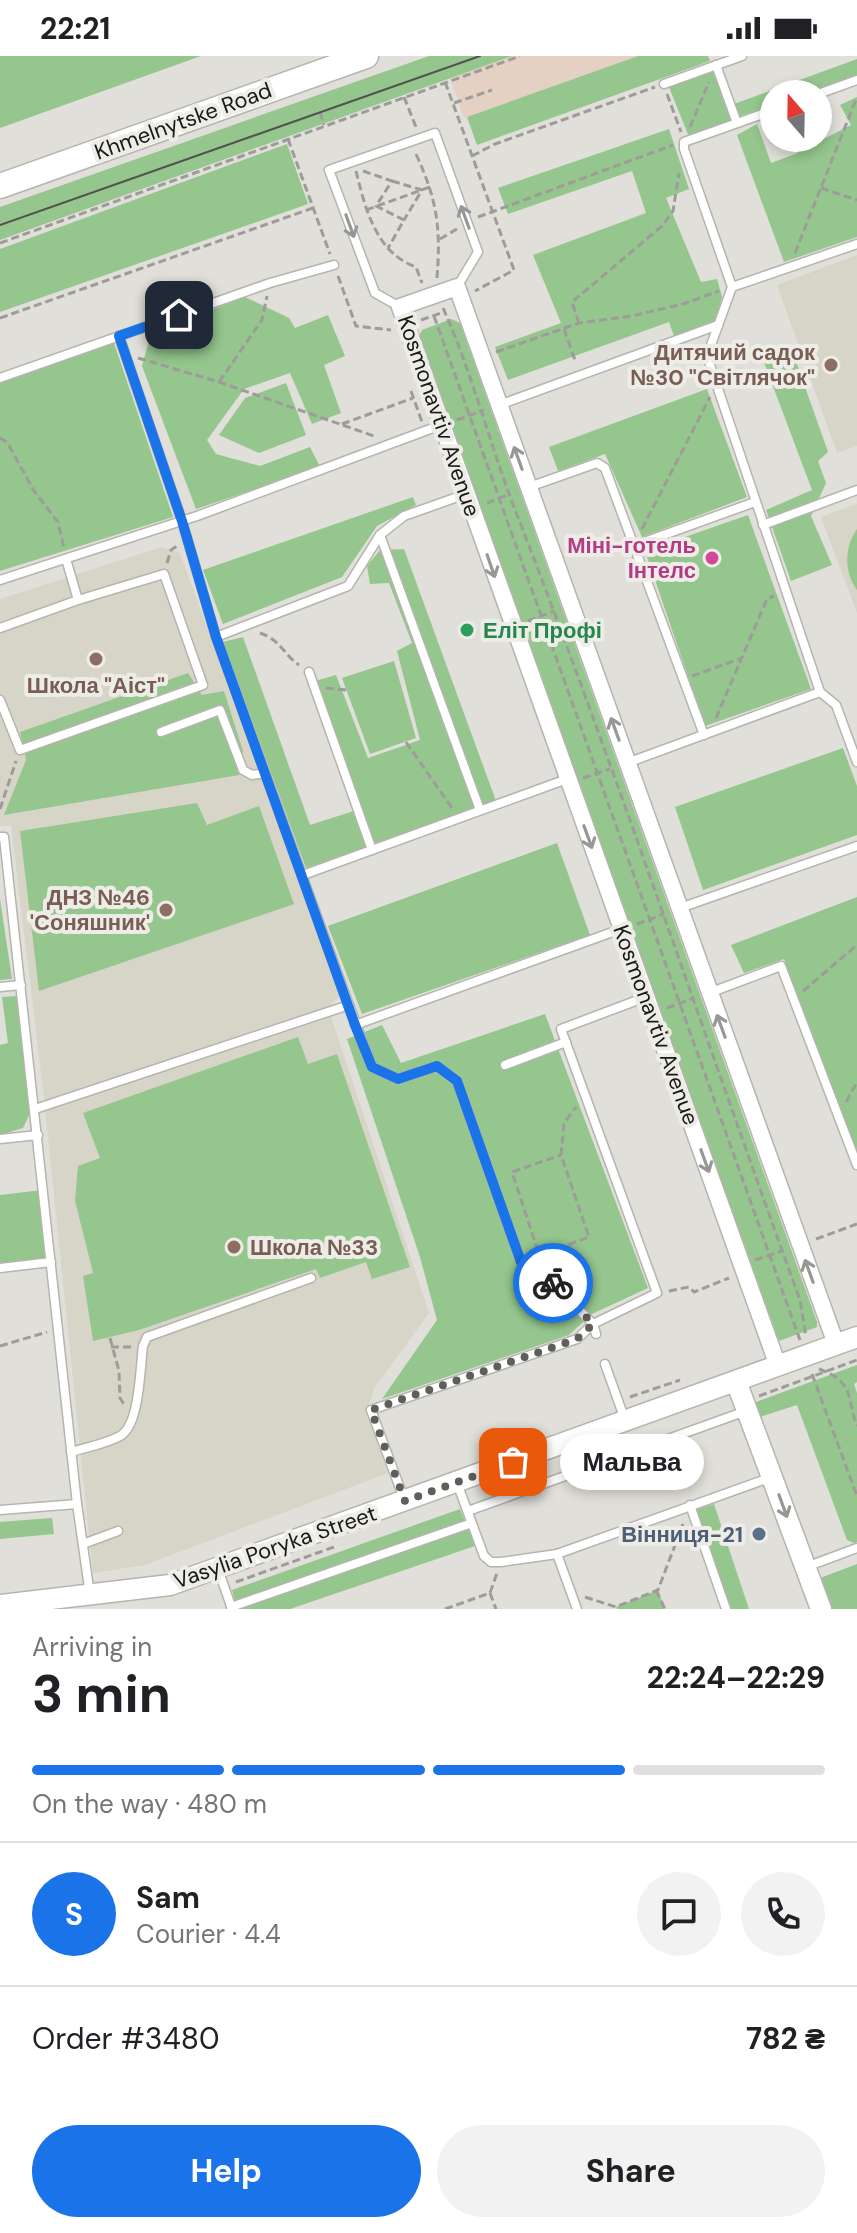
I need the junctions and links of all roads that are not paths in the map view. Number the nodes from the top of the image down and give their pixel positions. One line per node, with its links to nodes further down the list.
1 (366, 56): 9 (main road, Khmelnytske Road)
2 (742, 56): 3 (lane)
3 (716, 65): 5 (lane); 8 (lane)
4 (857, 80): 6 (lane)
5 (664, 84)
6 (832, 89)
7 (760, 115): 8 (lane)
8 (737, 123): 13 (lane)
9 (0, 186)
10 (857, 244): 13 (lane)
11 (334, 265): 16 (lane)
12 (457, 287): 14 (street, Kosmonavtiv Avenue); 14 (lane, one-way to 14); 18 (street)
13 (732, 287): 15 (lane)
14 (400, 307): 19 (street, Kosmonavtiv Avenue)
15 (718, 325): 18 (lane); 23 (lane)
16 (119, 336): 17 (lane); 24 (lane)
17 (0, 378)
18 (499, 405): 20 (street, one-way to 18)
19 (441, 425): 22 (street, Kosmonavtiv Avenue); 24 (lane)
20 (528, 487): 27 (lane); 39 (street, one-way to 20)
21 (857, 490): 25 (lane)
22 (468, 501): 26 (lane); 41 (street, Kosmonavtiv Avenue, one-way to 41)
23 (755, 502): 25 (lane); 27 (lane)
24 (182, 521): 28 (lane); 32 (lane)
25 (763, 525): 34 (lane)
26 (380, 535): 32 (lane); 42 (lane)
27 (633, 546): 37 (lane)
28 (66, 559): 29 (lane); 30 (lane)
29 (0, 580)
30 (78, 600): 31 (lane); 35 (lane)
31 (0, 628)
32 (216, 637): 40 (lane)
33 (309, 672): 45 (lane)
34 (820, 692): 37 (lane); 38 (lane)
35 (0, 700)
36 (161, 732): 40 (lane)
37 (704, 735): 39 (lane)
38 (857, 762)
39 (627, 763): 47 (street)
40 (265, 773): 46 (lane)
41 (568, 781): 42 (lane); 48 (street, Kosmonavtiv Avenue, one-way to 48)
42 (480, 810): 45 (lane)
43 (0, 837): 49 (lane)
44 (857, 846): 47 (lane)
45 (372, 850): 46 (lane)
46 (303, 875): 53 (lane)
47 (679, 909): 51 (street)
48 (622, 929): 52 (street, Kosmonavtiv Avenue); 54 (lane)
49 (21, 985): 50 (lane); 57 (lane)
50 (0, 987)
51 (709, 993): 60 (lane); 67 (street, one-way to 51)
52 (646, 997): 55 (lane); 69 (street, Kosmonavtiv Avenue, one-way to 69)
53 (349, 1005): 54 (lane); 57 (lane)
54 (355, 1025): 64 (lane)
55 (566, 1042): 56 (lane); 64 (lane)
56 (505, 1065)
57 (35, 1109): 58 (lane)
58 (38, 1135): 59 (lane); 61 (lane)
59 (0, 1139)
60 (856, 1159)
61 (51, 1262): 62 (lane); 73 (lane)
62 (0, 1268)
63 (311, 1278): 73 (lane)
64 (593, 1324): 65 (lane); 76 (lane)
65 (596, 1334)
66 (857, 1337): 67 (street, Vasylia Poryka Street)
67 (836, 1344): 69 (street, Vasylia Poryka Street)
68 (605, 1364): 72 (lane)
69 (778, 1366): 70 (street, Vasylia Poryka Street)
70 (736, 1381): 71 (street); 72 (street, Vasylia Poryka Street)
71 (748, 1410): 74 (street); 80 (lane)
72 (625, 1421): 75 (street, Vasylia Poryka Street)
73 (71, 1452): 77 (lane)
74 (772, 1477): 78 (lane); 86 (street, one-way to 86)
75 (457, 1482): 76 (street, Vasylia Poryka Street); 80 (lane)
76 (405, 1501): 87 (street, Vasylia Poryka Street)
77 (77, 1504): 79 (lane); 83 (lane)
78 (690, 1505): 85 (lane); 92 (lane)
79 (0, 1510)
80 (468, 1511): 81 (lane)
81 (472, 1523): 85 (lane); 90 (lane)
82 (118, 1531): 83 (lane)
83 (83, 1544): 88 (lane)
84 (857, 1548): 86 (lane)
85 (557, 1554): 91 (lane)
86 (806, 1567): 93 (street)
87 (218, 1569): 88 (street, Vasylia Poryka Street); 90 (lane)
88 (90, 1595): 89 (street, Vasylia Poryka Street)
89 (0, 1605)
90 (232, 1608)
91 (577, 1609)
92 (726, 1609)
93 (821, 1609)

